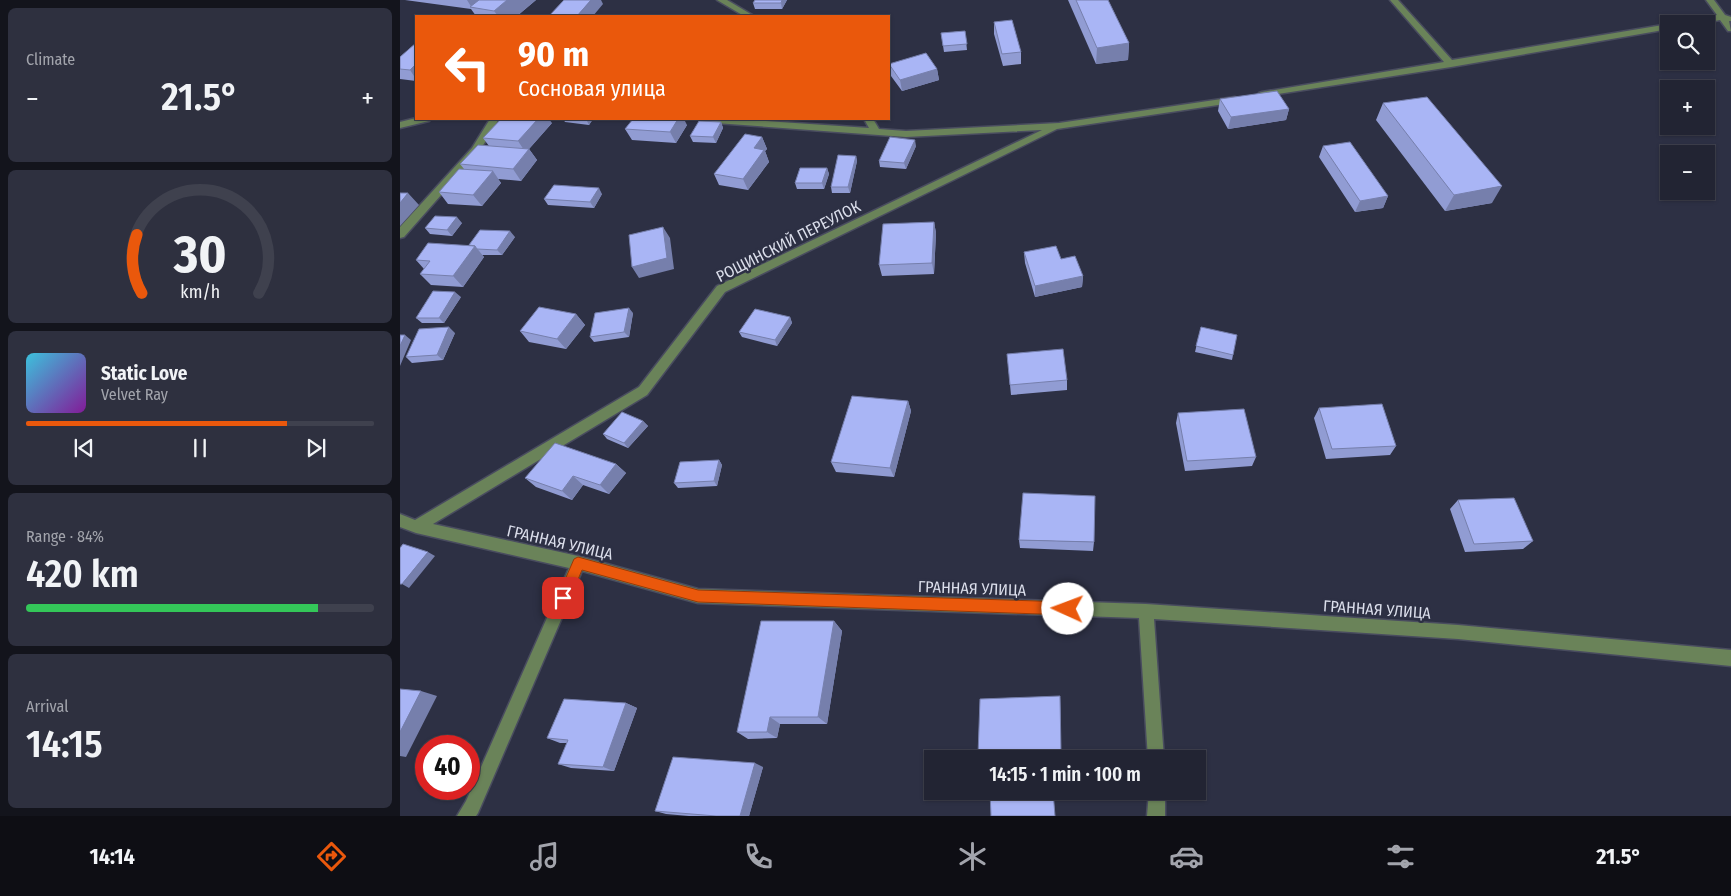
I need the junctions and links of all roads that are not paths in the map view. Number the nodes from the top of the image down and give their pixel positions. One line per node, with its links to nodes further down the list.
1 (720, 0): 4 (street)
2 (1394, 0): 10 (street)
3 (1710, 0): 5 (street)
4 (748, 15)
5 (1722, 17): 6 (street); 7 (street); 9 (street)
6 (1715, 18)
7 (1731, 19)
8 (1660, 28): 10 (street)
9 (1731, 30)
10 (1450, 64): 16 (street)
11 (422, 120): 15 (street)
12 (493, 120): 18 (street)
13 (714, 120): 17 (street)
14 (870, 120): 17 (street)
15 (400, 125)
16 (1059, 126): 17 (street); 20 (street, РОЩИНСКИЙ ПЕРЕУЛОК)
17 (876, 133)
18 (400, 234)
19 (400, 520): 20 (street, ГРАННАЯ УЛИЦА)
20 (416, 527): 21 (street, ГРАННАЯ УЛИЦА)
21 (578, 563): 22 (street, ГРАННАЯ УЛИЦА); 26 (street)
22 (1146, 611): 23 (street, ГРАННАЯ УЛИЦА); 24 (street)
23 (1731, 658)
24 (1155, 750)
25 (1157, 800): 27 (street)
26 (466, 816)
27 (1156, 816)

